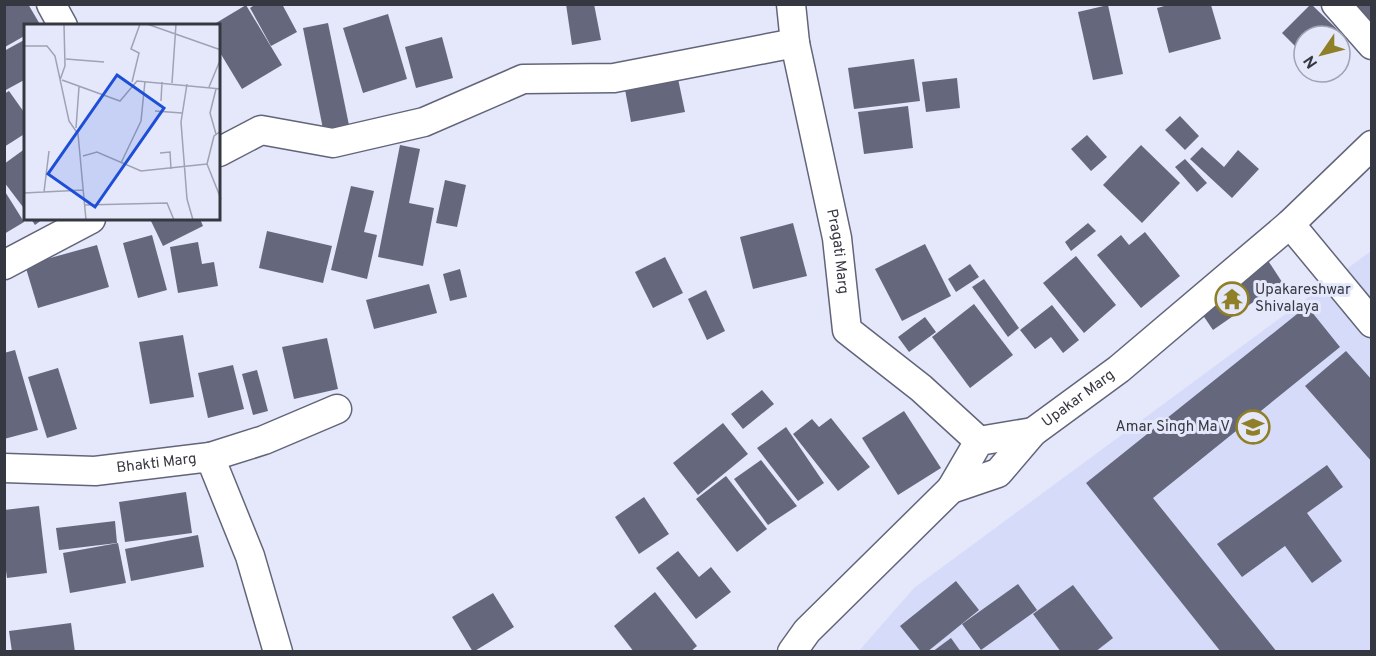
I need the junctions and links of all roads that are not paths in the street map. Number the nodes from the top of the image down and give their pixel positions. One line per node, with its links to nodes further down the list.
1 (51, 4): 4 (street)
2 (791, 4): 5 (street, Pragati Marg)
3 (1336, 4): 6 (street)
4 (62, 24)
5 (795, 43): 8 (street); 15 (street, Pragati Marg)
6 (1371, 45)
7 (1371, 145): 10 (street, Upakar Marg)
8 (220, 151)
9 (89, 220): 11 (street)
10 (1290, 224): 12 (street); 14 (street, Upakar Marg)
11 (4, 265)
12 (1371, 323)
13 (337, 409): 16 (street)
14 (1033, 432): 15 (street); 18 (street, Upakar Marg)
15 (979, 441): 18 (street)
16 (210, 457): 17 (street, Bhakti Marg); 19 (street, Bhakti Marg)
17 (4, 468)
18 (951, 489): 20 (street, Upakar Marg)
19 (278, 651)
20 (792, 651)

